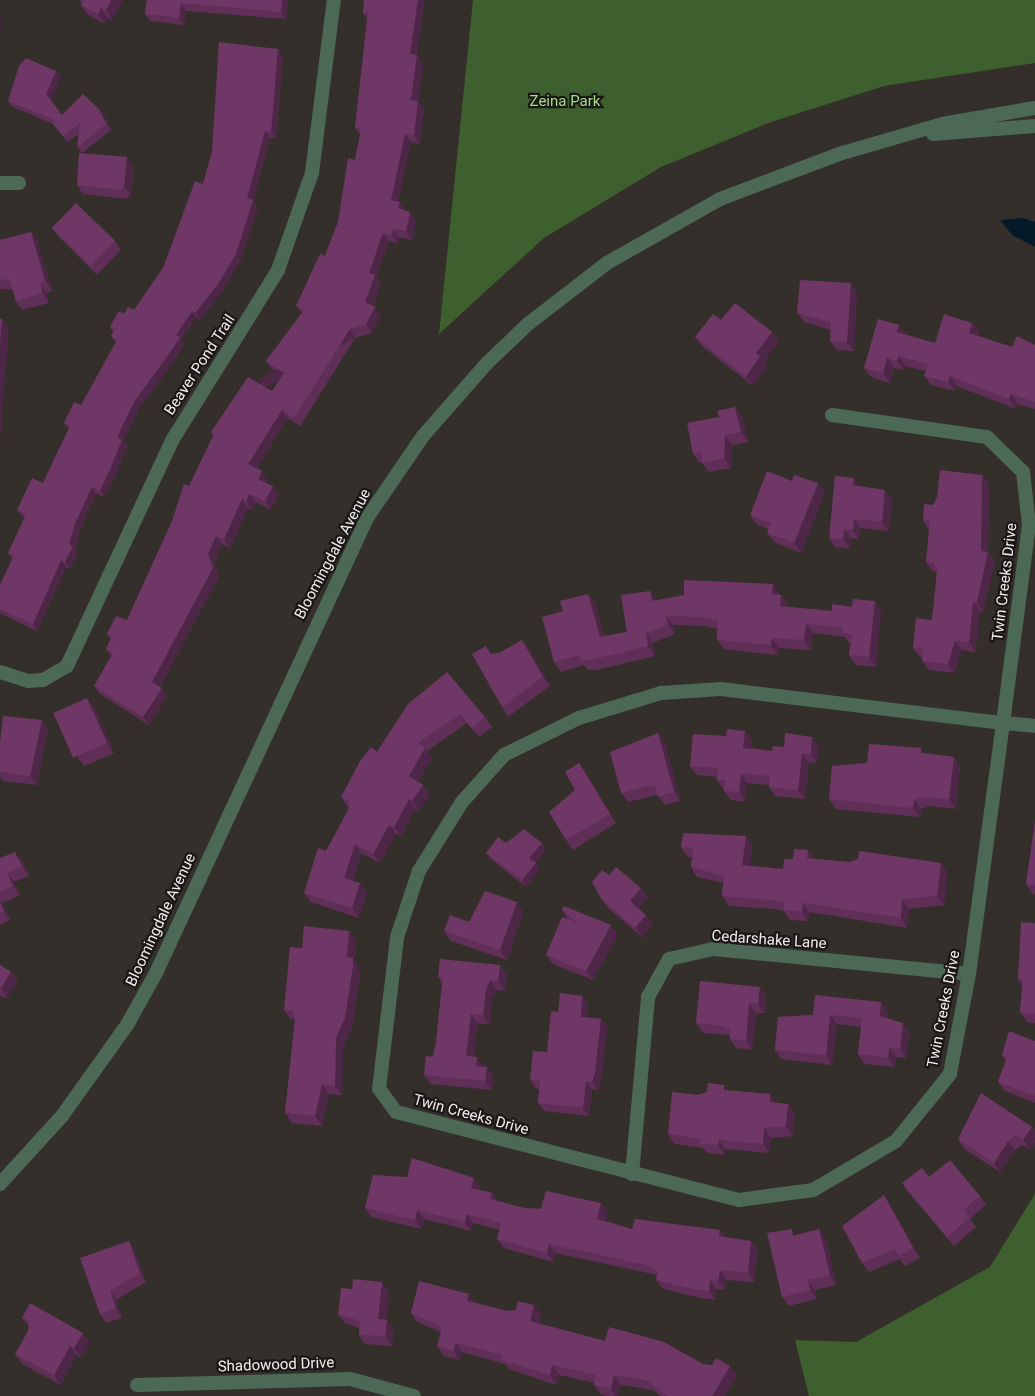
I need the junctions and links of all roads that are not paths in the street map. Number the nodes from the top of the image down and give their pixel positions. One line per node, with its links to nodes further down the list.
1 (334, 0): 8 (street, Beaver Pond Trail)
2 (1035, 108): 4 (street, Bloomingdale Avenue)
3 (1035, 126): 4 (street, Bloomingdale Avenue)
4 (898, 138): 13 (street, Bloomingdale Avenue)
5 (19, 183): 6 (street)
6 (0, 184)
7 (832, 415): 9 (street, Twin Creeks Drive)
8 (0, 672)
9 (1003, 722): 10 (street, Twin Creeks Drive); 11 (street, Twin Creeks Drive); 12 (street, Twin Creeks Drive)
10 (1035, 726)
11 (969, 974): 12 (street, Twin Creeks Drive); 12 (street, Cedarshake Lane)
12 (632, 1174)
13 (0, 1184)
14 (137, 1385): 15 (street, Shadowood Drive)
15 (414, 1396)

